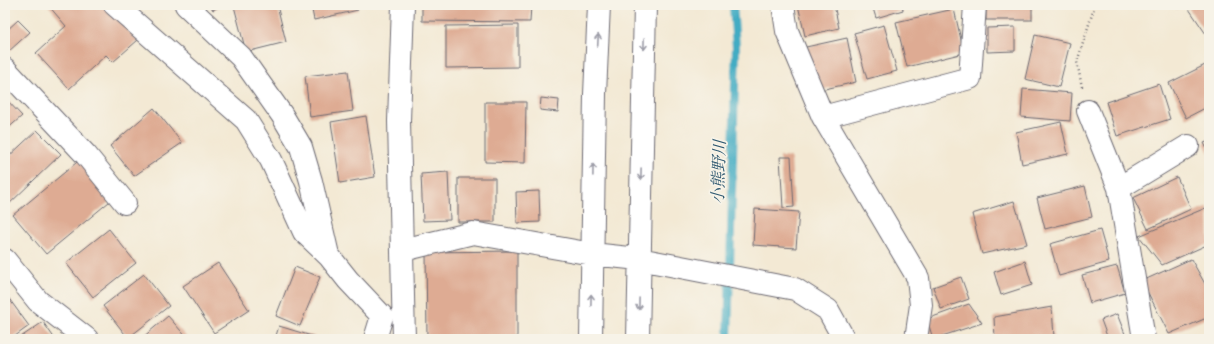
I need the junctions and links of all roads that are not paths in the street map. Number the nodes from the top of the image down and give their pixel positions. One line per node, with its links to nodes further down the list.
1 (115, 5): 16 (street)
2 (186, 5): 16 (street)
3 (403, 5): 14 (street)
4 (599, 5): 15 (street, one-way to 4)
5 (645, 5): 17 (street, one-way to 17)
6 (783, 5): 10 (street)
7 (975, 5): 10 (street)
8 (5, 69): 13 (street)
9 (1088, 111): 12 (street)
10 (823, 117): 27 (street)
11 (1188, 146): 12 (street)
12 (1119, 188): 28 (street)
13 (125, 203)
14 (403, 250): 15 (street); 19 (street)
15 (592, 254): 17 (street); 24 (street, one-way to 15)
16 (329, 256): 20 (street)
17 (639, 259): 25 (street, one-way to 25); 26 (street)
18 (5, 260): 21 (street)
19 (405, 312): 20 (street); 23 (street)
20 (382, 316): 22 (street)
21 (87, 339)
22 (375, 339)
23 (404, 339)
24 (591, 339)
25 (638, 339)
26 (844, 339)
27 (916, 339)
28 (1144, 339)

